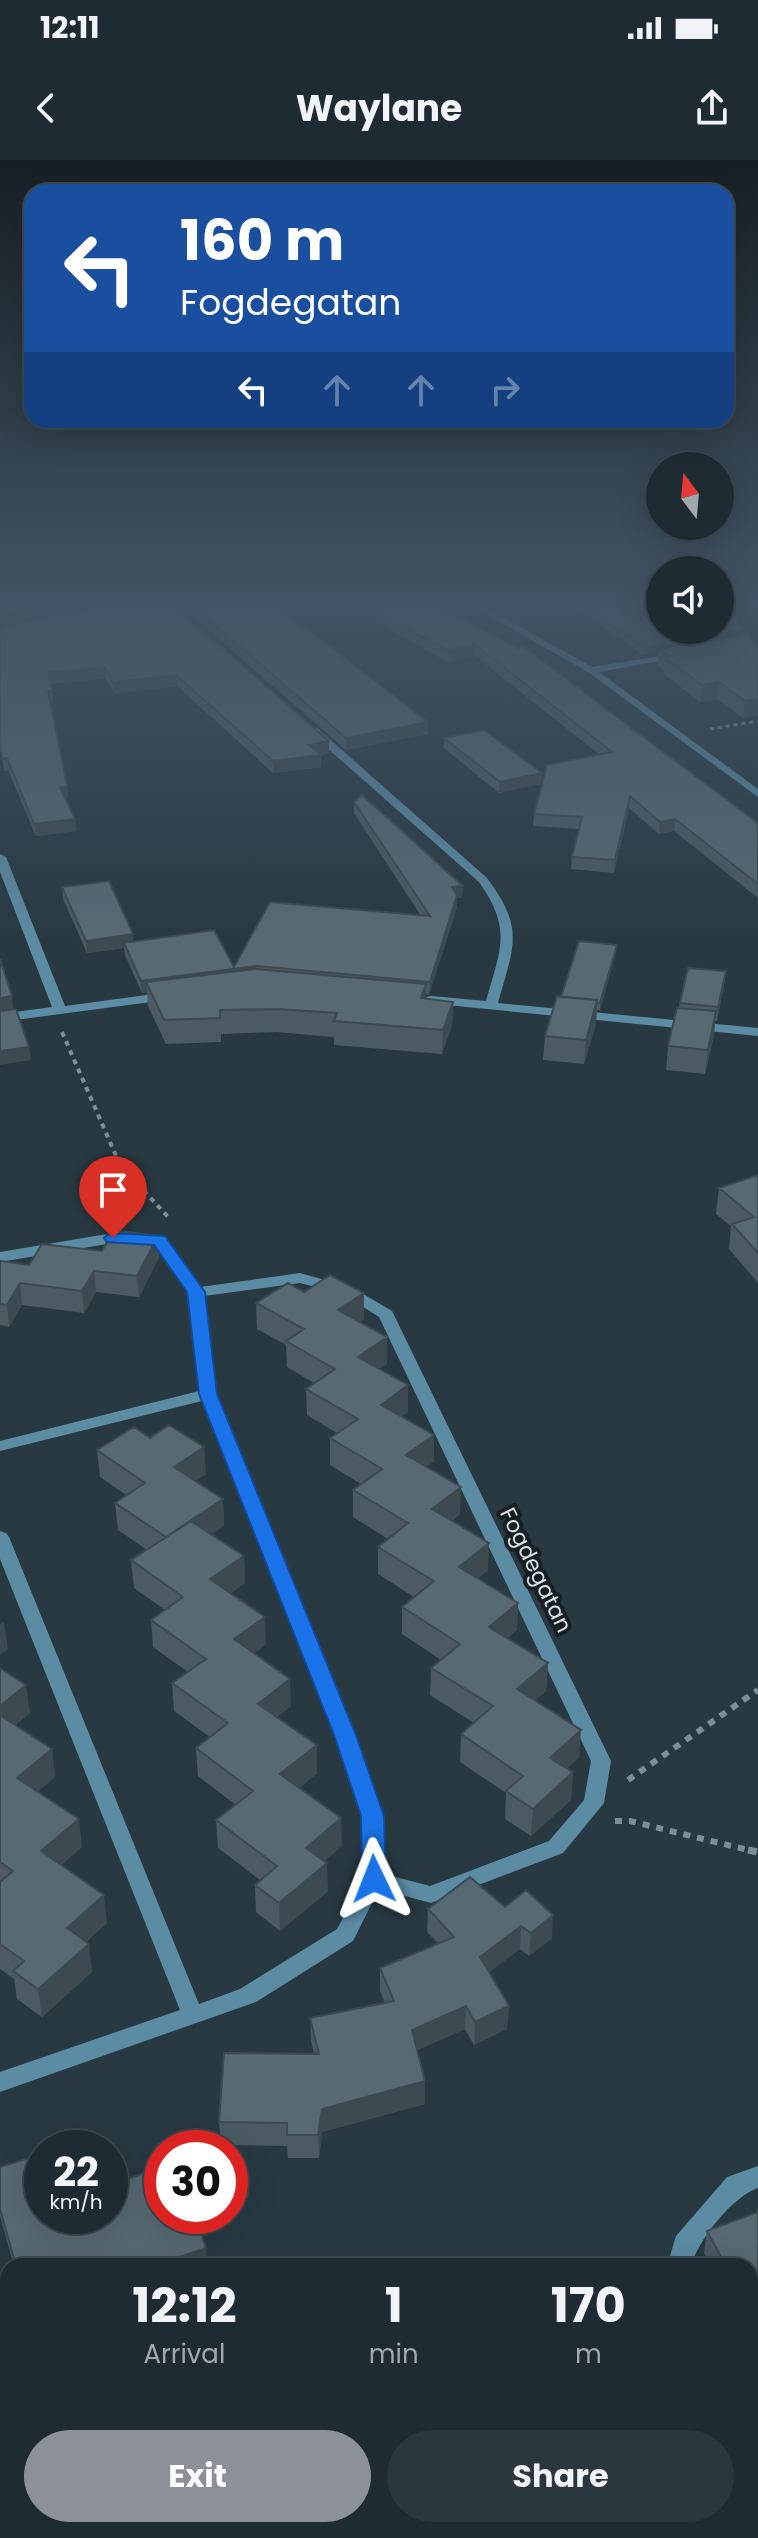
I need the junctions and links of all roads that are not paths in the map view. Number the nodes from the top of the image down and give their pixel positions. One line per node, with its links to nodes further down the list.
1 (653, 716): 3 (street)
2 (298, 717): 7 (street)
3 (758, 794)
4 (0, 857): 8 (street)
5 (180, 994): 8 (street)
6 (412, 998): 7 (street)
7 (491, 1005): 10 (street)
8 (57, 1010): 9 (street)
9 (0, 1018)
10 (758, 1032)
11 (0, 1257): 12 (street)
12 (196, 1292): 13 (street); 16 (street, Fogdegatan)
13 (208, 1394): 14 (street); 16 (street)
14 (0, 1446)
15 (0, 1537): 17 (street)
16 (374, 1879): 17 (street)
17 (193, 2015): 18 (street)
18 (0, 2082)
19 (758, 2177): 20 (street)
20 (681, 2258)

